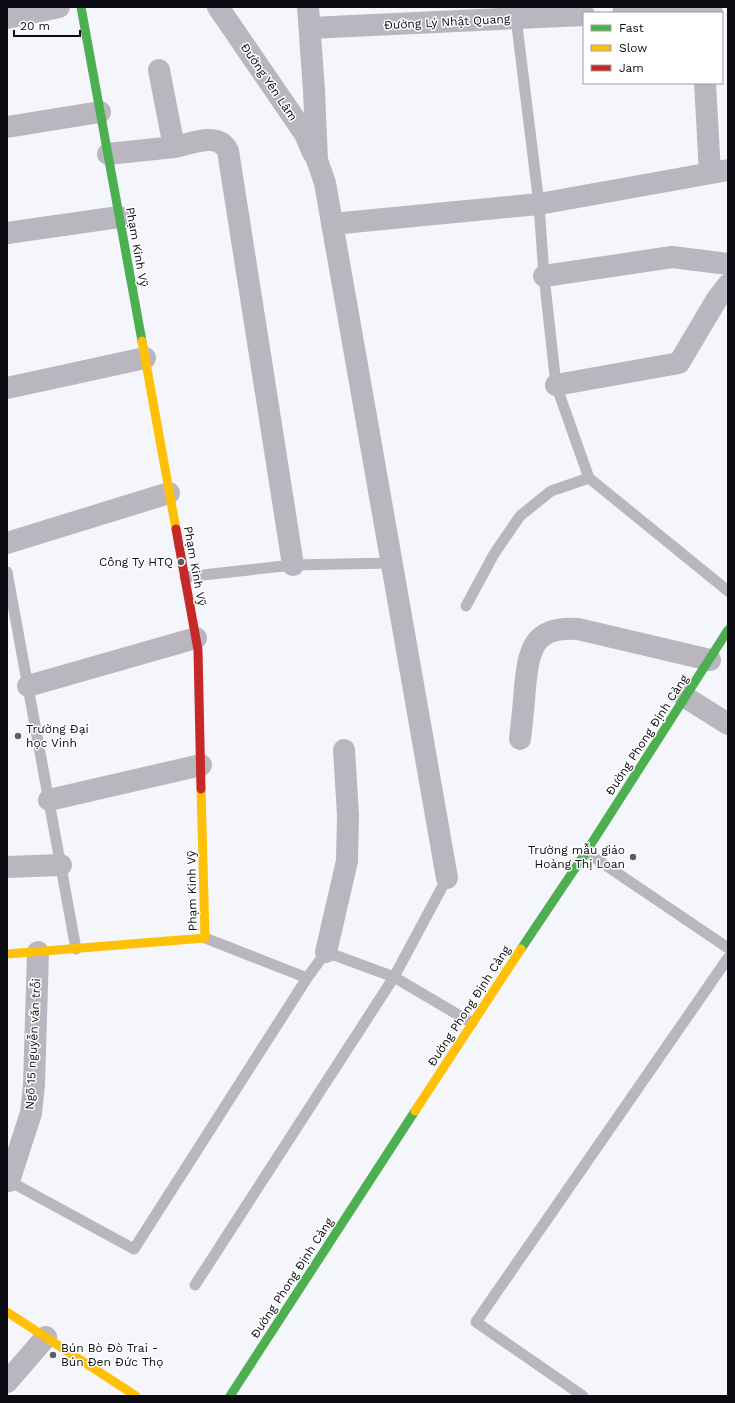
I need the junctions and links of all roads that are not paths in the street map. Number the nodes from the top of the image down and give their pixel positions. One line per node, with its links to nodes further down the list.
1 (60, 7): 8 (street)
2 (81, 7): 12 (street, Phạm Kinh Vỹ)
3 (218, 7): 16 (street, Đường Yên Lâm)
4 (704, 11): 5 (street)
5 (664, 12)
6 (583, 15): 9 (street, Đường Lý Nhật Quang)
7 (309, 17): 9 (street, Đường Lý Nhật Quang); 16 (street)
8 (7, 18)
9 (516, 18): 18 (lane)
10 (159, 70): 14 (street)
11 (705, 84): 17 (street)
12 (100, 112): 13 (street); 15 (street, Phạm Kinh Vỹ)
13 (7, 127)
14 (174, 148): 15 (street); 32 (street)
15 (108, 154): 19 (street, Phạm Kinh Vỹ)
16 (317, 160): 20 (street)
17 (719, 171): 18 (street)
18 (539, 204): 20 (street); 23 (lane)
19 (119, 217): 21 (street); 25 (street, Phạm Kinh Vỹ)
20 (332, 224): 31 (street)
21 (7, 233)
22 (728, 264): 23 (street)
23 (544, 276): 26 (lane)
24 (728, 285): 26 (street)
25 (144, 358): 27 (street); 29 (street, Phạm Kinh Vỹ)
26 (556, 385): 28 (lane)
27 (7, 388)
28 (589, 478): 35 (lane); 36 (lane)
29 (169, 493): 30 (street); 34 (street, Phạm Kinh Vỹ)
30 (7, 543)
31 (391, 563): 32 (lane); 50 (street)
32 (293, 566): 34 (lane)
33 (7, 572): 40 (lane)
34 (185, 577): 38 (street, Phạm Kinh Vỹ)
35 (728, 591)
36 (466, 606)
37 (728, 630): 39 (street, Đường Phong Định Cảng)
38 (196, 638): 40 (street); 45 (street, Phạm Kinh Vỹ)
39 (710, 660): 41 (street, Đường Phong Định Cảng); 43 (street)
40 (28, 686): 46 (lane)
41 (684, 697): 42 (street); 47 (street, Đường Phong Định Cảng)
42 (728, 724)
43 (520, 739)
44 (344, 750): 55 (street)
45 (201, 766): 46 (street); 51 (street, Phạm Kinh Vỹ)
46 (49, 800): 48 (lane)
47 (586, 852): 52 (lane); 60 (street, Đường Phong Định Cảng)
48 (61, 865): 49 (street); 53 (lane)
49 (7, 866)
50 (447, 878): 58 (lane)
51 (205, 938): 53 (street, Phạm Kinh Vỹ); 59 (lane)
52 (728, 948)
53 (76, 949): 54 (street, Phạm Kinh Vỹ)
54 (38, 952): 56 (street, Phạm Kinh Vỹ); 61 (street, Ngõ 15 nguyễn văn trỗi)
55 (326, 952): 58 (lane); 59 (lane)
56 (7, 954)
57 (728, 958): 69 (lane)
58 (394, 977): 60 (lane); 62 (lane)
59 (307, 978): 61 (lane)
60 (472, 1023): 68 (street, Đường Phong Định Cảng)
61 (8, 1184)
62 (195, 1285)
63 (7, 1312): 64 (street)
64 (46, 1337): 65 (street); 66 (street)
65 (7, 1382)
66 (122, 1392): 67 (street)
67 (136, 1396)
68 (230, 1396)
69 (583, 1396)

